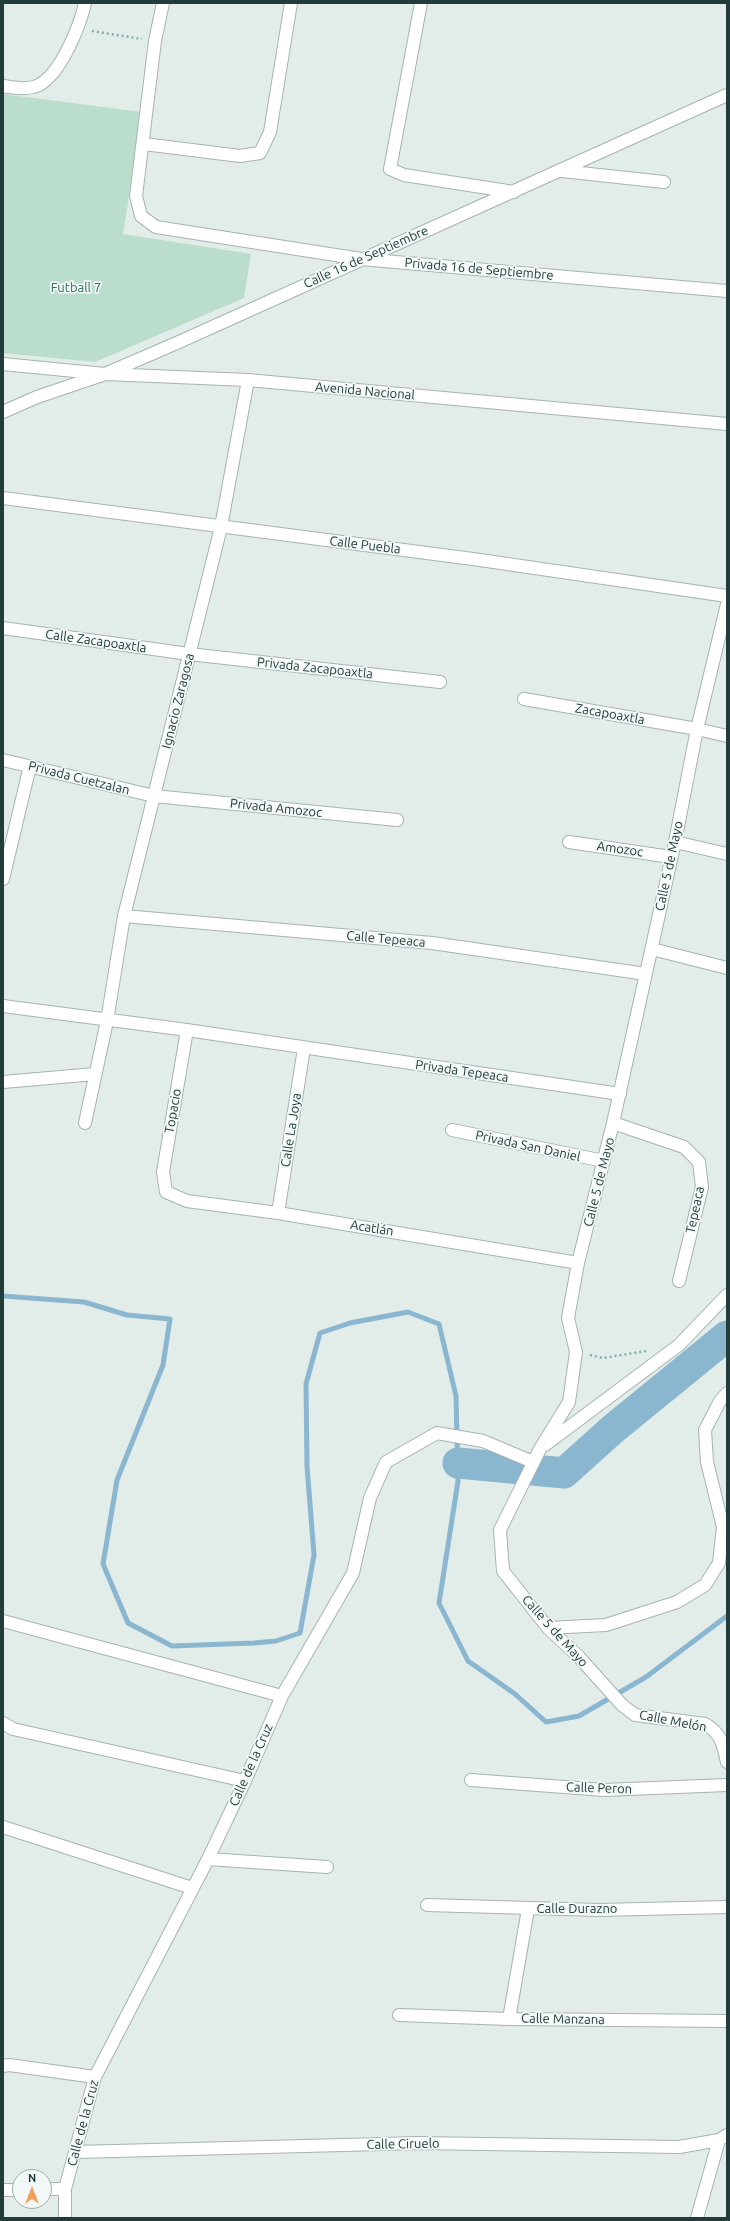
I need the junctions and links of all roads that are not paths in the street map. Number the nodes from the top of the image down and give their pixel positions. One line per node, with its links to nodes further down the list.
1 (85, 3): 5 (street)
2 (163, 3): 7 (street)
3 (291, 3): 7 (street)
4 (421, 3): 10 (street)
5 (3, 86)
6 (727, 96): 8 (street, Calle 16 de Septiembre)
7 (144, 144): 11 (street, Privada 16 de Septiembre)
8 (560, 171): 9 (street); 10 (street, Calle 16 de Septiembre)
9 (664, 182)
10 (514, 192): 11 (street, Calle 16 de Septiembre)
11 (361, 259): 12 (street, Privada 16 de Septiembre); 14 (street, Calle 16 de Septiembre)
12 (727, 291)
13 (3, 364): 14 (street, Avenida Nacional)
14 (105, 374): 15 (street, Avenida Nacional); 16 (street, Calle 16 de Septiembre)
15 (248, 380): 17 (street, Avenida Nacional); 19 (street, Ignacio Zaragosa)
16 (3, 412)
17 (727, 424)
18 (3, 498): 19 (street, Calle Puebla)
19 (220, 527): 20 (street, Calle Puebla); 23 (street, Ignacio Zaragosa)
20 (727, 596)
21 (727, 604): 26 (street, Calle 5 de Mayo)
22 (3, 628): 23 (street, Calle Zacapoaxtla)
23 (189, 654): 24 (street, Privada Zacapoaxtla); 30 (street, Ignacio Zaragosa)
24 (440, 682)
25 (524, 699): 26 (street, Zacapoaxtla)
26 (697, 728): 27 (street, Zacapoaxtla); 33 (street, Calle 5 de Mayo)
27 (727, 736)
28 (3, 760): 29 (street, Privada Cuetzalan)
29 (30, 766): 30 (street, Privada Cuetzalan); 36 (street)
30 (154, 796): 31 (street, Privada Amozoc); 37 (street, Ignacio Zaragosa)
31 (397, 820)
32 (569, 842): 35 (street, Amozoc)
33 (675, 842): 34 (street); 35 (street, Calle 5 de Mayo)
34 (727, 854)
35 (671, 857): 38 (street, Calle 5 de Mayo)
36 (3, 879)
37 (124, 916): 40 (street, Calle Tepeaca); 42 (street, Ignacio Zaragosa)
38 (652, 949): 39 (street); 40 (street, Calle 5 de Mayo)
39 (727, 968)
40 (646, 974): 47 (street, Calle 5 de Mayo)
41 (3, 1006): 42 (street)
42 (107, 1021): 43 (street); 45 (street, Ignacio Zaragosa)
43 (186, 1030): 44 (street); 52 (street, Topacio)
44 (304, 1048): 47 (street, Privada Tepeaca); 53 (street, Calle La Joya)
45 (95, 1074): 46 (street); 49 (street, Ignacio Zaragosa)
46 (3, 1082)
47 (620, 1094): 48 (street, Calle 5 de Mayo)
48 (613, 1123): 51 (street, Calle 5 de Mayo); 55 (street, Tepeaca)
49 (85, 1124)
50 (452, 1130): 51 (street, Privada San Daniel)
51 (604, 1162): 54 (street, Calle 5 de Mayo)
52 (166, 1192): 53 (street, Acatlán)
53 (278, 1213): 54 (street, Acatlán)
54 (578, 1263): 58 (street, Calle 5 de Mayo)
55 (679, 1282)
56 (727, 1295): 58 (street)
57 (727, 1393): 60 (street)
58 (540, 1449): 59 (street, Calle 5 de Mayo)
59 (533, 1463): 62 (street, Calle 5 de Mayo); 63 (street, Calle de la Cruz)
60 (725, 1527): 62 (street)
61 (3, 1621): 63 (street)
62 (548, 1628): 64 (street, Calle 5 de Mayo)
63 (282, 1696): 68 (street, Calle de la Cruz)
64 (622, 1705): 66 (street, Calle Melón)
65 (3, 1723): 68 (street)
66 (727, 1762)
67 (471, 1780): 69 (street, Calle Peron)
68 (246, 1781): 71 (street, Calle de la Cruz)
69 (727, 1785)
70 (3, 1827): 73 (street)
71 (208, 1859): 72 (street); 73 (street, Calle de la Cruz)
72 (327, 1867)
73 (192, 1888): 81 (street, Calle de la Cruz)
74 (426, 1905): 76 (street, Calle Durazno)
75 (727, 1907): 76 (street, Calle Durazno)
76 (528, 1908): 78 (street)
77 (399, 2015): 78 (street, Calle Manzana)
78 (509, 2019): 79 (street, Calle Manzana)
79 (727, 2021)
80 (3, 2066): 81 (street)
81 (95, 2077): 83 (street, Calle de la Cruz)
82 (723, 2137): 83 (street, Calle Ciruelo); 87 (street)
83 (76, 2152): 84 (street, Calle de la Cruz)
84 (65, 2189): 85 (street); 86 (street, Calle de la Cruz)
85 (52, 2190)
86 (65, 2218)
87 (697, 2218)

